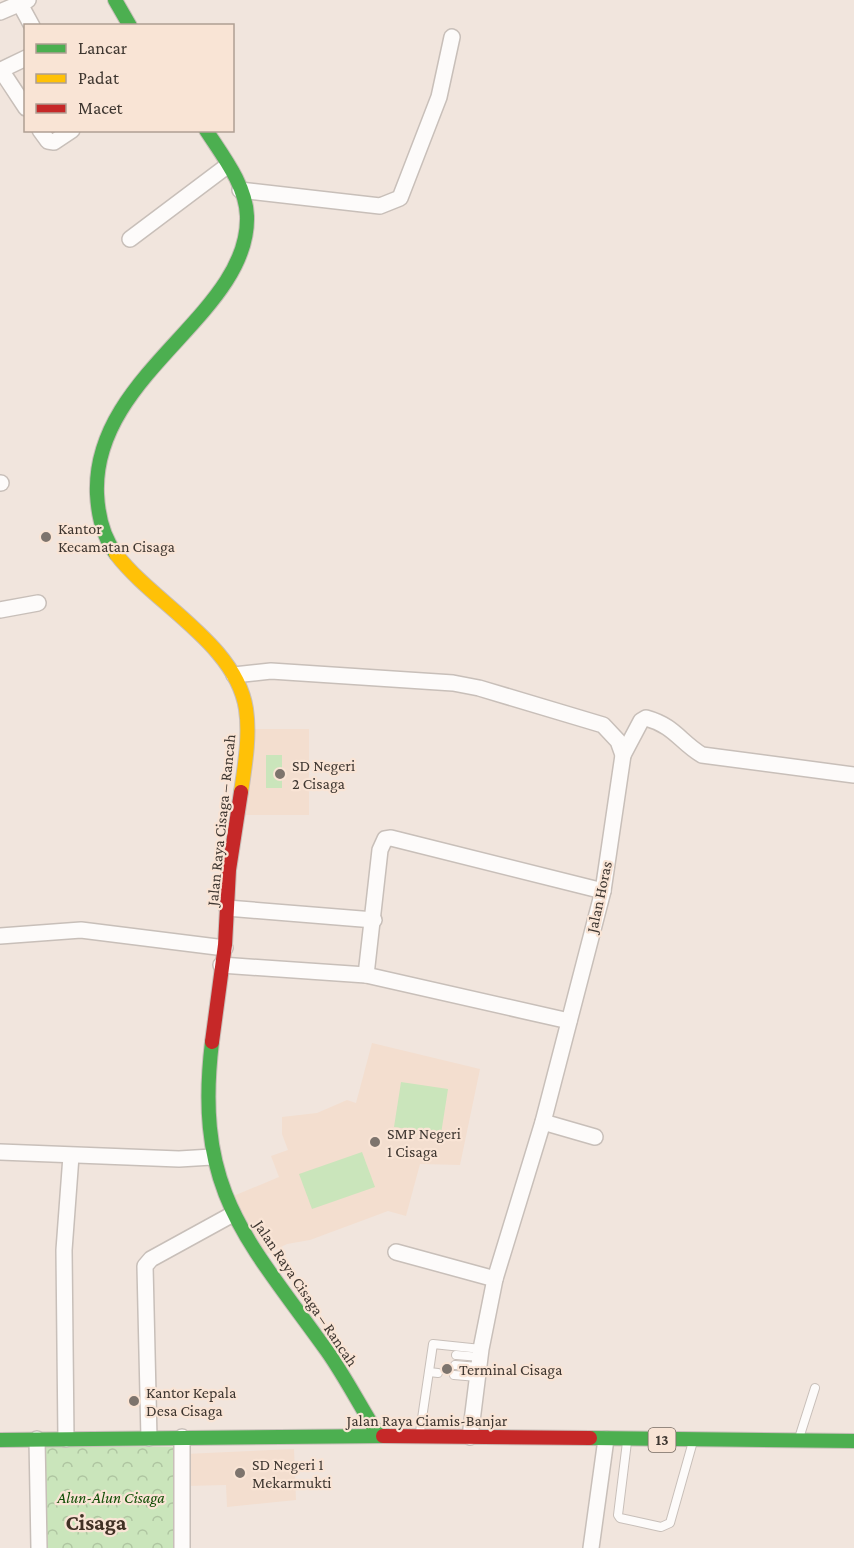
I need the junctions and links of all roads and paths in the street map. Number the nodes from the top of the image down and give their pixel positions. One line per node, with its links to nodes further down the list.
1 (115, 0): 5 (main road)
2 (24, 2): 3 (street); 4 (street)
3 (0, 12)
4 (31, 24)
5 (129, 24)
6 (452, 37): 14 (street)
7 (24, 59): 8 (street)
8 (1, 70): 9 (street)
9 (24, 105)
10 (41, 132): 11 (street)
11 (69, 132)
12 (207, 132): 13 (main road, Jalan Raya Cisaga – Rancah)
13 (227, 166): 14 (main road, Jalan Raya Cisaga – Rancah); 15 (street)
14 (240, 190): 18 (main road, Jalan Raya Cisaga – Rancah)
15 (130, 239)
16 (38, 603): 17 (street)
17 (0, 610)
18 (234, 675): 19 (street); 22 (main road, Jalan Raya Cisaga – Rancah)
19 (623, 754): 20 (street); 21 (street, Jalan Horas)
20 (854, 775)
21 (603, 891): 23 (street); 28 (street, Jalan Horas)
22 (227, 908): 23 (street); 25 (main road, Jalan Raya Cisaga – Rancah)
23 (374, 920): 27 (street)
24 (0, 936): 25 (street)
25 (225, 948): 26 (main road, Jalan Raya Cisaga – Rancah)
26 (221, 965): 27 (street); 33 (main road, Jalan Raya Cisaga – Rancah)
27 (366, 975): 28 (street)
28 (569, 1021): 29 (street, Jalan Horas)
29 (543, 1122): 30 (street); 36 (street, Jalan Horas)
30 (595, 1137)
31 (0, 1152): 32 (street)
32 (71, 1156): 33 (street); 50 (street)
33 (212, 1157): 34 (main road, Jalan Raya Cisaga – Rancah)
34 (233, 1214): 44 (main road, Jalan Raya Cisaga – Rancah); 48 (street)
35 (396, 1252): 36 (street)
36 (495, 1279): 38 (street, Jalan Horas)
37 (456, 1355): 38 (lane)
38 (479, 1362): 39 (lane); 40 (lane); 42 (lane); 47 (street, Jalan Horas)
39 (455, 1365)
40 (429, 1372): 41 (lane); 45 (lane)
41 (438, 1373)
42 (454, 1375)
43 (815, 1388): 54 (lane)
44 (379, 1436): 45 (main road, Jalan Raya Ciamis-Banjar / 13); 46 (main road, Jalan Raya Ciamis-Banjar / 13)
45 (419, 1436): 47 (main road, Jalan Raya Ciamis-Banjar / 13)
46 (182, 1437): 48 (main road, Jalan Raya Ciamis-Banjar / 13); 58 (street)
47 (470, 1437): 51 (main road, Jalan Raya Ciamis-Banjar / 13)
48 (149, 1438): 50 (main road, Jalan Raya Ciamis-Banjar / 13)
49 (37, 1439): 50 (main road, Jalan Raya Ciamis-Banjar / 13); 53 (main road, Jalan Raya Ciamis-Banjar / 13); 57 (street)
50 (66, 1439)
51 (606, 1439): 52 (main road, Jalan Raya Ciamis-Banjar / 13); 59 (street)
52 (627, 1439): 55 (main road, Jalan Raya Ciamis-Banjar / 13); 55 (lane)
53 (0, 1440)
54 (798, 1440): 55 (main road, Jalan Raya Ciamis-Banjar / 13); 56 (main road, Jalan Raya Ciamis-Banjar / 13)
55 (693, 1441)
56 (854, 1441)
57 (39, 1548)
58 (182, 1548)
59 (591, 1548)

